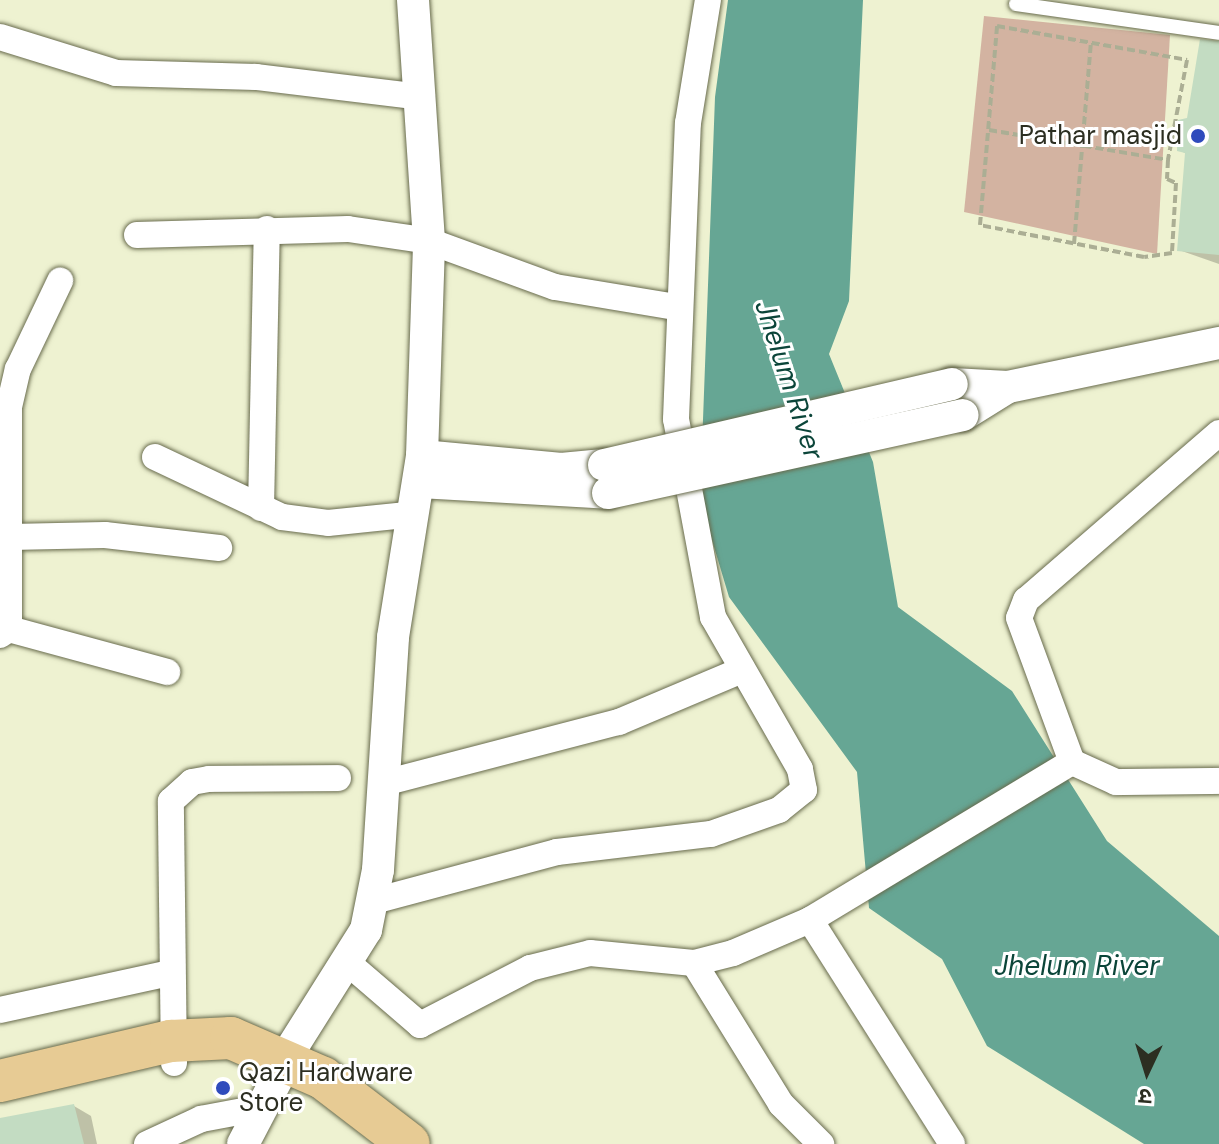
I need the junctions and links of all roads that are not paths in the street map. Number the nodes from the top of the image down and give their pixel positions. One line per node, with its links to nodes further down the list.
1 (413, 0): 6 (street)
2 (708, 0): 11 (street)
3 (1016, 4): 4 (lane)
4 (1219, 33)
5 (0, 37): 6 (street)
6 (422, 97): 9 (street)
7 (267, 229): 8 (street); 9 (street); 19 (street)
8 (137, 235)
9 (429, 241): 11 (street); 16 (street)
10 (60, 281): 18 (street)
11 (676, 307): 24 (street)
12 (1219, 343): 13 (street)
13 (1008, 387): 17 (street, bridge); 17 (street, bridge)
14 (1219, 433): 26 (street)
15 (155, 457): 19 (street)
16 (421, 469): 17 (street); 20 (street)
17 (606, 479)
18 (3, 493): 21 (street)
19 (261, 508): 20 (street)
20 (415, 514): 29 (street)
21 (10, 537): 22 (street); 23 (street)
22 (219, 548)
23 (5, 632): 25 (street)
24 (742, 670): 29 (street); 30 (street)
25 (167, 672)
26 (1066, 764): 28 (street); 31 (street)
27 (338, 778): 34 (street)
28 (1219, 781)
29 (384, 783): 30 (street)
30 (374, 901): 32 (street)
31 (819, 913): 33 (street); 45 (street)
32 (348, 963): 33 (street); 37 (street)
33 (694, 963): 44 (street)
34 (169, 973): 35 (street); 36 (street)
35 (0, 1010)
36 (182, 1054): 37 (main road); 38 (main road); 39 (main road)
37 (277, 1080): 40 (street); 41 (street); 42 (main road); 43 (main road)
38 (0, 1081)
39 (0, 1105)
40 (147, 1144)
41 (243, 1144)
42 (375, 1144)
43 (409, 1144)
44 (821, 1144)
45 (952, 1144)

